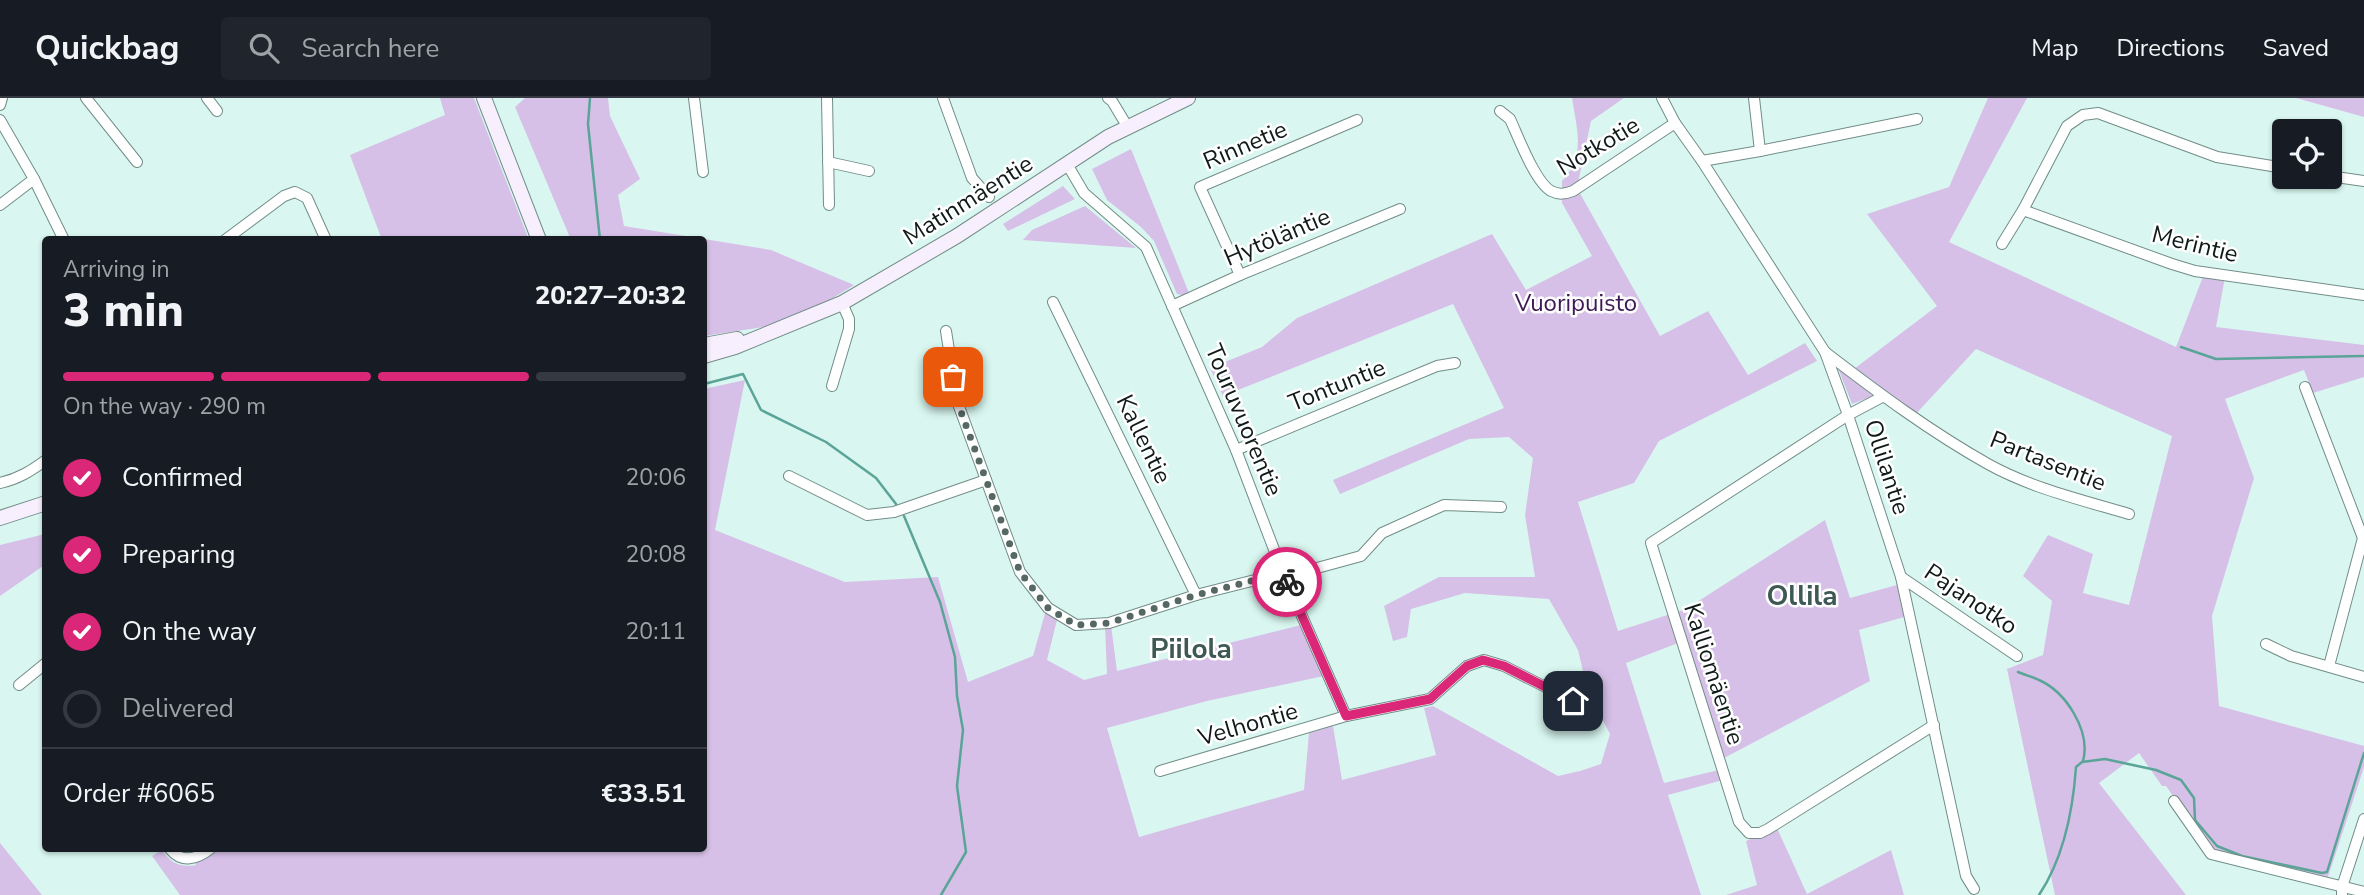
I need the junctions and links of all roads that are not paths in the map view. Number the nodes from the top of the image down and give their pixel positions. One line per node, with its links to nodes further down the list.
1 (2, 98): 12 (street)
2 (86, 98): 22 (street)
3 (207, 98): 13 (street)
4 (484, 98): 39 (main road)
5 (694, 98): 27 (street)
6 (827, 98): 23 (street)
7 (943, 98): 31 (street)
8 (1108, 98): 19 (street)
9 (1188, 98): 19 (main road, Matinmäentie)
10 (1662, 98): 18 (street, Ollilantie)
11 (1754, 98): 20 (street)
12 (0, 105)
13 (217, 111)
14 (1500, 111): 18 (street, Notkotie)
15 (1917, 119): 20 (street)
16 (0, 120): 29 (street)
17 (1356, 120): 41 (street, Rinnetie)
18 (1675, 123): 21 (street, Ollilantie)
19 (1127, 126): 24 (main road, Matinmäentie)
20 (1760, 151): 21 (street)
21 (1702, 161): 49 (street, Ollilantie)
22 (137, 162)
23 (828, 162): 26 (street); 33 (street)
24 (1066, 164): 44 (main road, Matinmäentie); 45 (street, Touruvuorentie)
25 (2272, 166): 35 (street)
26 (869, 171)
27 (703, 172)
28 (2342, 178): 30 (street)
29 (34, 179): 32 (street); 36 (street)
30 (2364, 181)
31 (989, 197)
32 (0, 205)
33 (829, 205)
34 (1400, 209): 41 (street, Hytöläntie)
35 (2023, 210): 40 (street); 42 (street, Merintie)
36 (62, 236)
37 (230, 236): 38 (street)
38 (324, 236)
39 (537, 236)
40 (2002, 244)
41 (1240, 275): 45 (street, Hytöläntie)
42 (2364, 295)
43 (1053, 302): 67 (street, Kallentie)
44 (842, 303): 47 (main road, Matinmäentie); 52 (street)
45 (1172, 306): 56 (street, Touruvuorentie)
46 (946, 331): 59 (street)
47 (770, 333): 48 (main road, Matinmäentie); 50 (main road, Matinmäentie)
48 (707, 344)
49 (1825, 352): 54 (street, Partasentie); 55 (street, Ollilantie)
50 (707, 355)
51 (1455, 363): 56 (street, Tontuntie)
52 (832, 386)
53 (2305, 387): 71 (street)
54 (1882, 397): 55 (street); 63 (street, Partasentie)
55 (1848, 415): 66 (street, Ollilantie); 76 (street, Kalliomäentie)
56 (1236, 450): 65 (street, Touruvuorentie)
57 (42, 463): 60 (street)
58 (789, 476): 59 (street)
59 (986, 480): 67 (street)
60 (0, 483)
61 (42, 506): 64 (main road)
62 (1501, 507): 65 (street)
63 (2129, 514)
64 (0, 518)
65 (1283, 573): 67 (street); 75 (street, Touruvuorentie)
66 (1901, 577): 69 (street, Pajanotko); 76 (street, Ollilantie)
67 (1196, 595)
68 (2266, 644): 71 (street)
69 (2017, 656)
70 (42, 666): 73 (street)
71 (2329, 666): 72 (street)
72 (2364, 677)
73 (19, 685)
74 (1573, 701): 75 (street, Velhontie)
75 (1346, 716): 77 (street, Velhontie)
76 (1934, 725): 82 (street, Ollilantie)
77 (1160, 771)
78 (2174, 801): 83 (street)
79 (2364, 819): 83 (street)
80 (172, 852): 81 (street)
81 (206, 852)
82 (1974, 889)
83 (2342, 891): 84 (street)
84 (2364, 892)

